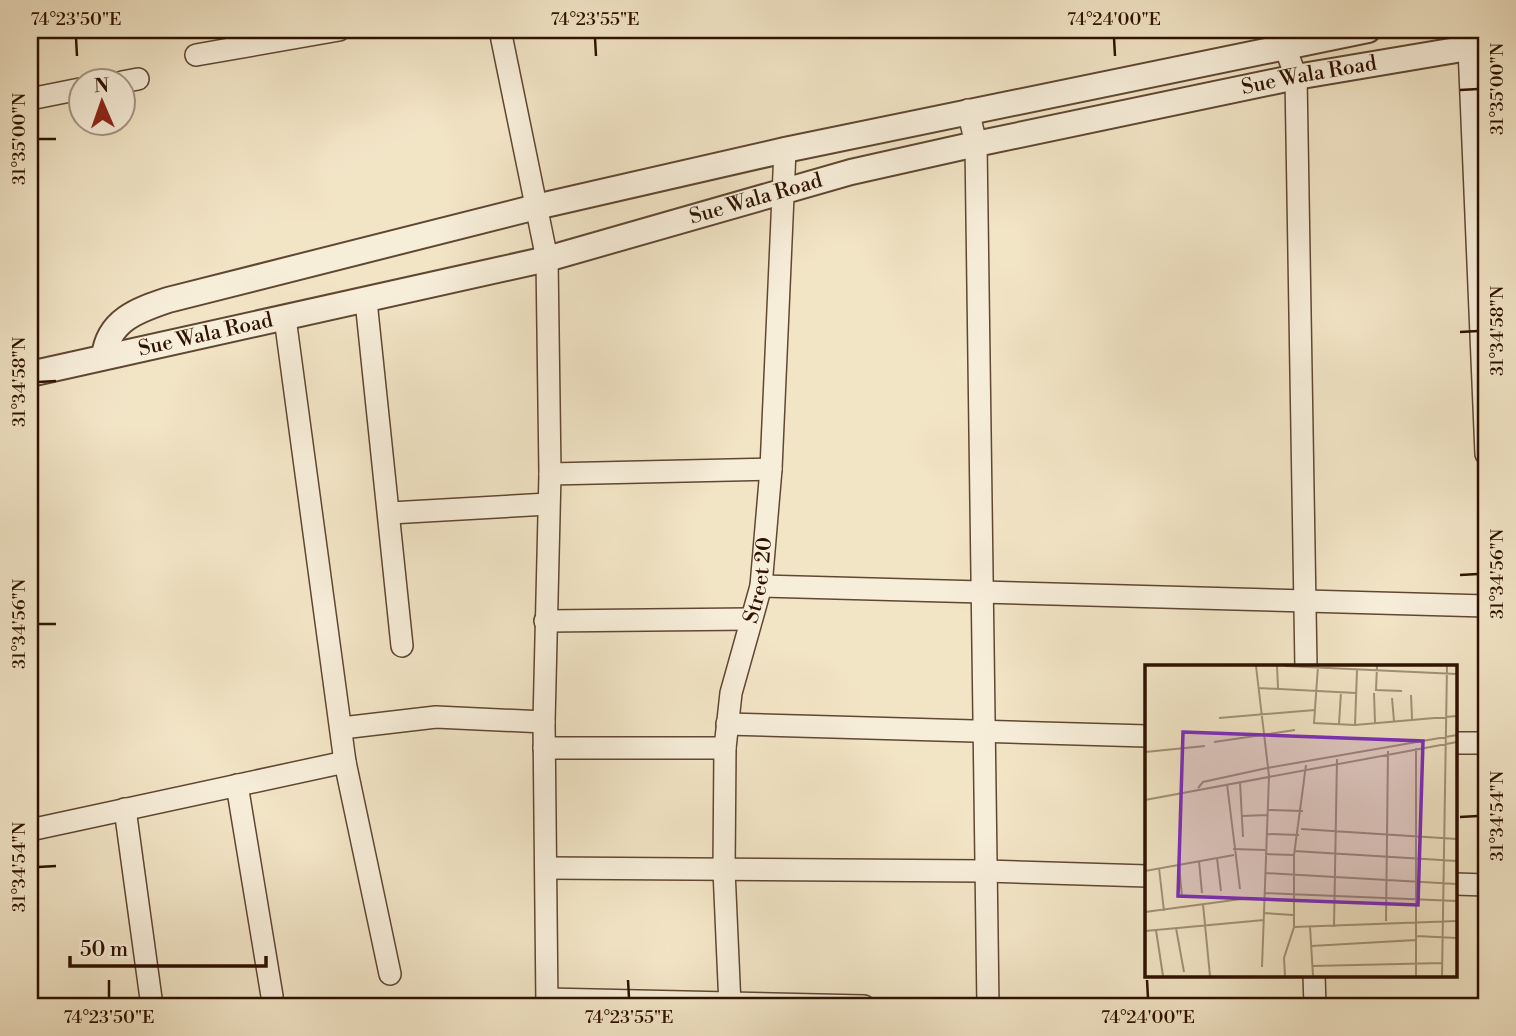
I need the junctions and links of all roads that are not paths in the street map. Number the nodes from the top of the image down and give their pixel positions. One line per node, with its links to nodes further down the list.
1 (339, 30): 6 (street)
2 (500, 30): 14 (street)
3 (1368, 30): 5 (street)
4 (1478, 46): 7 (street, Sue Wala Road); 20 (street)
5 (1285, 47): 7 (street); 10 (street)
6 (197, 55)
7 (1296, 78): 11 (street, Sue Wala Road); 27 (street)
8 (66, 92): 9 (street)
9 (30, 99)
10 (968, 110): 11 (street); 12 (street)
11 (976, 144): 13 (street, Sue Wala Road); 26 (street)
12 (785, 150): 13 (street, Street 20); 14 (street)
13 (783, 191): 15 (street, Sue Wala Road); 21 (street, Street 20)
14 (536, 207): 15 (street); 18 (street)
15 (547, 260): 16 (street, Sue Wala Road); 22 (street)
16 (366, 301): 17 (street, Sue Wala Road); 24 (street)
17 (285, 318): 18 (street, Sue Wala Road); 35 (street)
18 (104, 357): 19 (street, Sue Wala Road)
19 (30, 374)
20 (1486, 454)
21 (771, 469): 22 (street); 25 (street, Street 20)
22 (550, 474): 23 (street)
23 (548, 504): 24 (street); 30 (street)
24 (390, 513): 31 (street)
25 (761, 586): 26 (street); 29 (street, Street 20)
26 (984, 590): 27 (street); 36 (street)
27 (1305, 601): 28 (street); 32 (street)
28 (1486, 606)
29 (751, 620): 30 (street); 34 (street, Street 20)
30 (545, 621): 33 (street)
31 (402, 646)
32 (1306, 665)
33 (544, 722): 35 (street); 40 (street)
34 (727, 724): 36 (street); 41 (street, Street 20)
35 (342, 728): 42 (street)
36 (984, 731): 37 (street); 48 (street)
37 (1145, 736)
38 (1456, 743): 39 (street)
39 (1486, 743)
40 (544, 748): 41 (street); 46 (street)
41 (725, 748): 47 (street, Street 20)
42 (345, 762): 43 (street); 52 (street)
43 (237, 785): 44 (street); 54 (street)
44 (125, 809): 45 (street); 56 (street)
45 (30, 830)
46 (547, 869): 47 (street); 55 (street)
47 (724, 870): 48 (street); 57 (street, Street 20)
48 (986, 871): 49 (street); 59 (street)
49 (1145, 876)
50 (1456, 884): 51 (street)
51 (1486, 885)
52 (390, 974)
53 (1314, 976): 60 (street)
54 (272, 996)
55 (547, 1003): 57 (street)
56 (152, 1006)
57 (730, 1006): 58 (street)
58 (864, 1006)
59 (988, 1006)
60 (1315, 1006)

